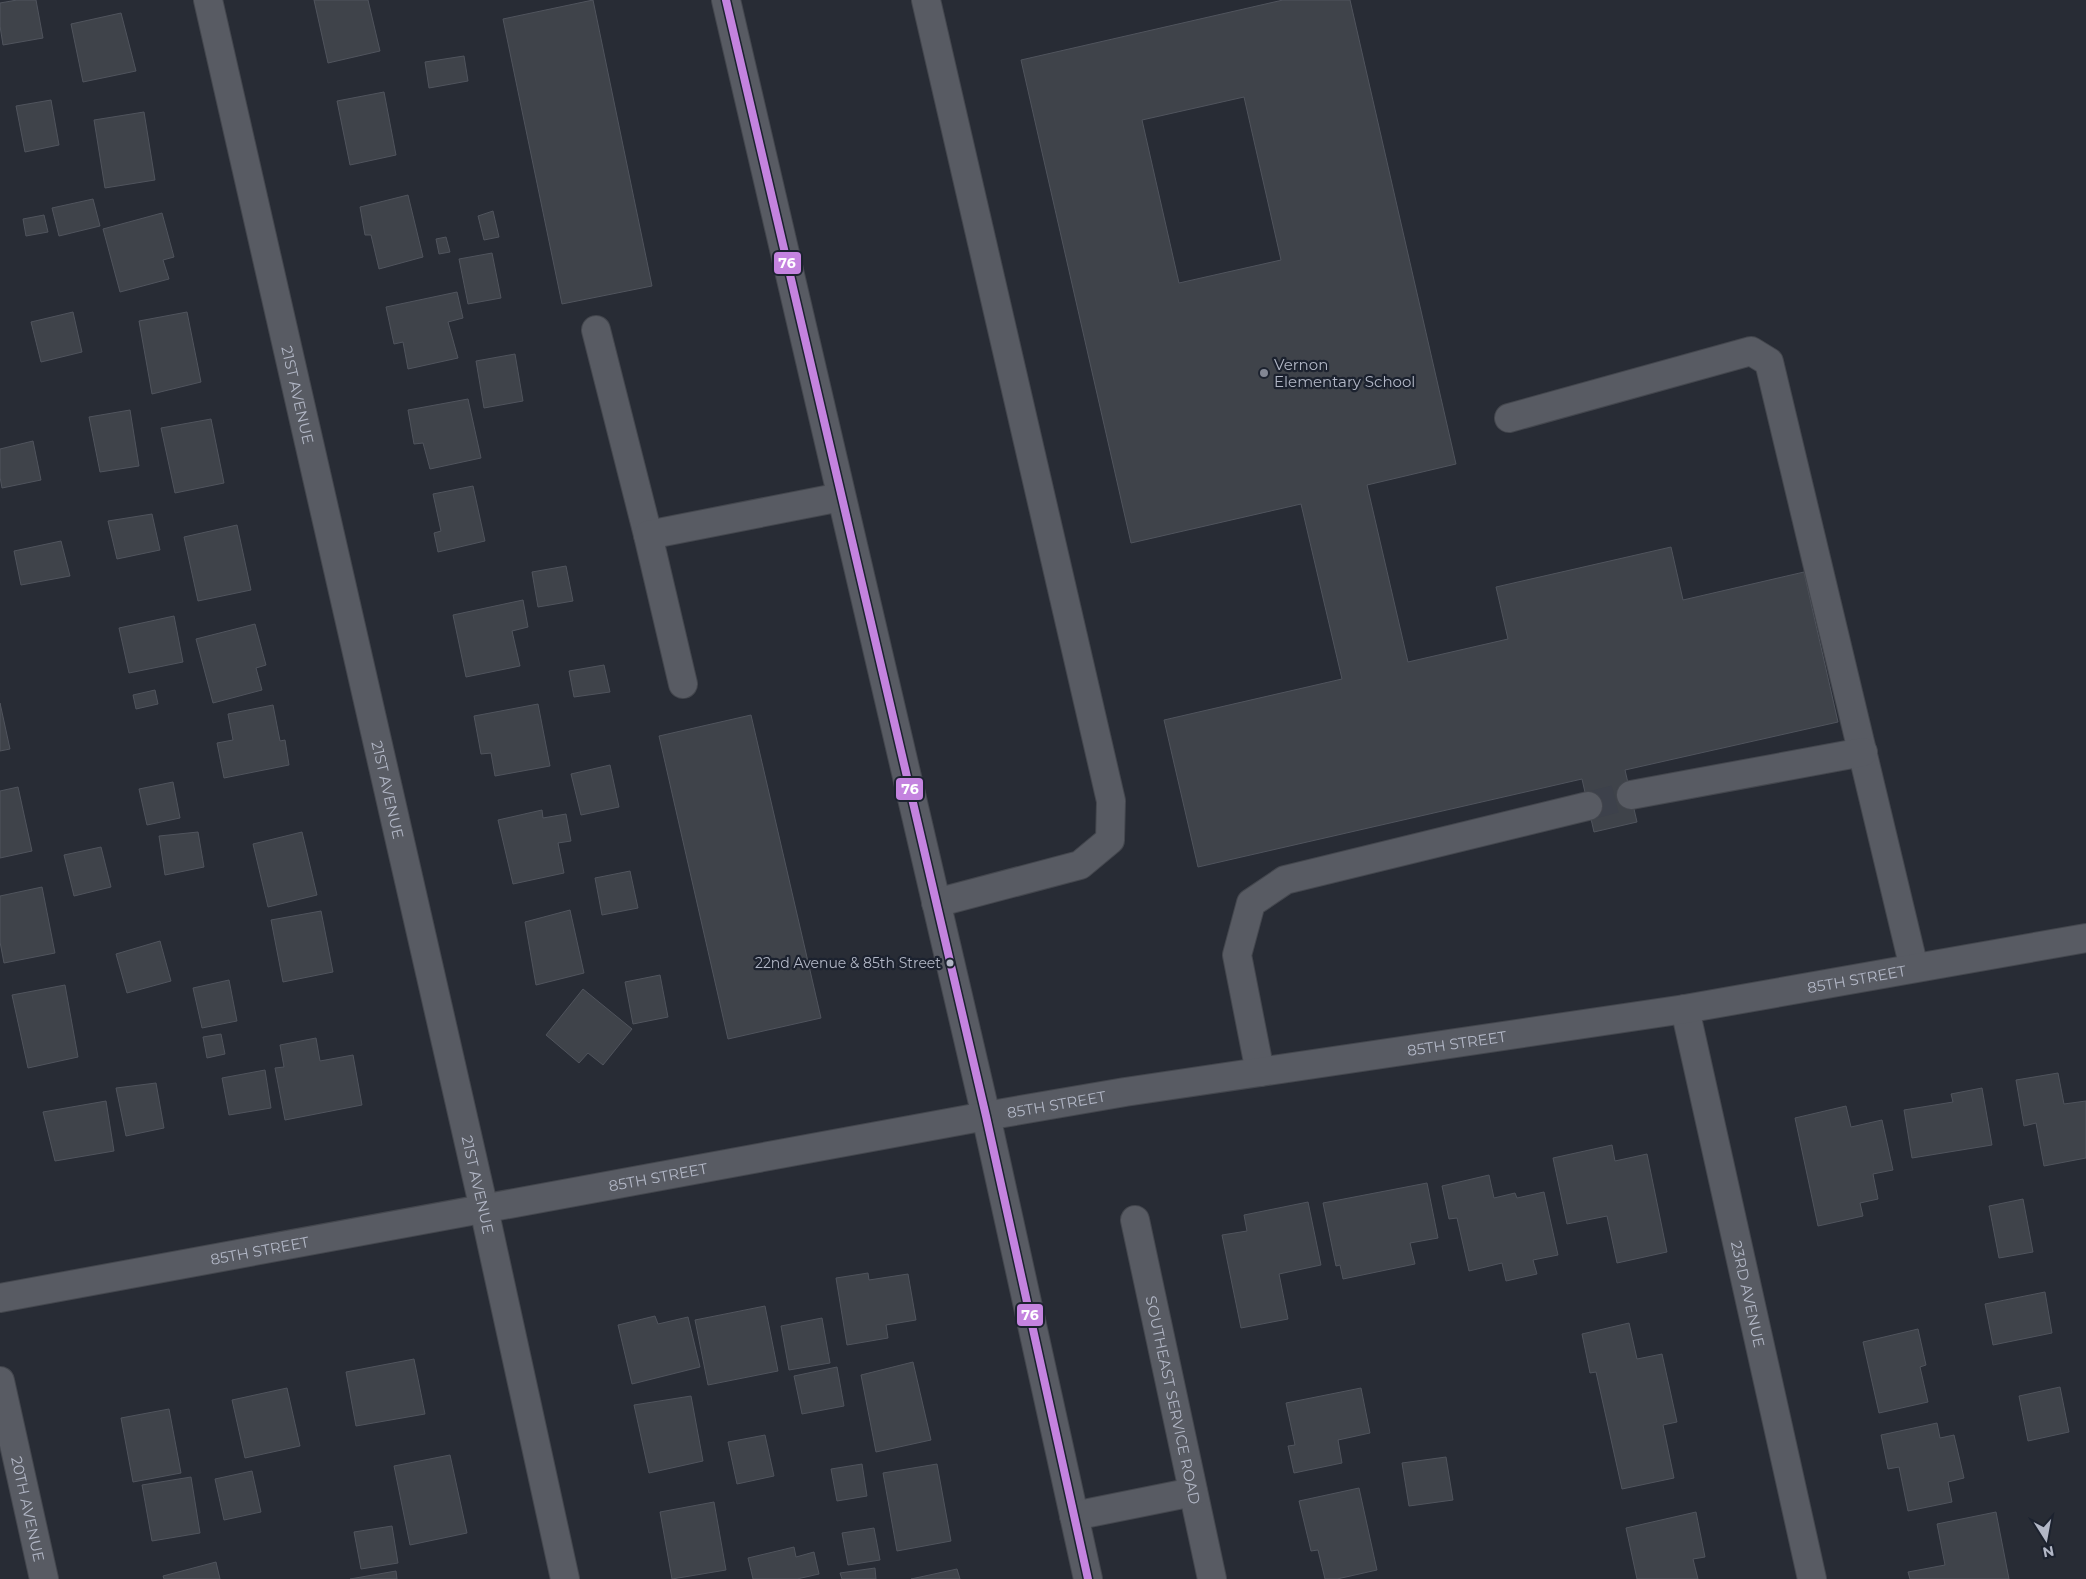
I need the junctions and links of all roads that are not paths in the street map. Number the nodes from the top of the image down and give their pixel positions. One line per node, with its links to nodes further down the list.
1 (208, 0): 18 (street, 21ST AVENUE)
2 (726, 0): 6 (street)
3 (926, 0): 12 (street)
4 (596, 330): 7 (street)
5 (1509, 418): 9 (street)
6 (841, 497): 7 (street); 12 (street)
7 (648, 535): 8 (street)
8 (683, 684)
9 (1863, 752): 10 (street); 14 (street)
10 (1631, 795)
11 (1588, 806): 16 (street)
12 (936, 903): 17 (street)
13 (2086, 938): 14 (street, 85TH STREET)
14 (1914, 968): 15 (street, 85TH STREET)
15 (1686, 1009): 16 (street, 85TH STREET); 28 (street, 23RD AVENUE)
16 (1260, 1072): 17 (street, 85TH STREET)
17 (986, 1116): 18 (street, 85TH STREET); 23 (street)
18 (484, 1209): 20 (street, 85TH STREET); 25 (street, 21ST AVENUE)
19 (1135, 1220): 22 (street, SOUTHEAST SERVICE ROAD)
20 (0, 1298)
21 (0, 1381): 24 (street, 20TH AVENUE)
22 (1193, 1492): 23 (street); 27 (street, SOUTHEAST SERVICE ROAD)
23 (1074, 1516): 26 (street)
24 (44, 1579)
25 (565, 1579)
26 (1088, 1579)
27 (1212, 1579)
28 (1812, 1579)

